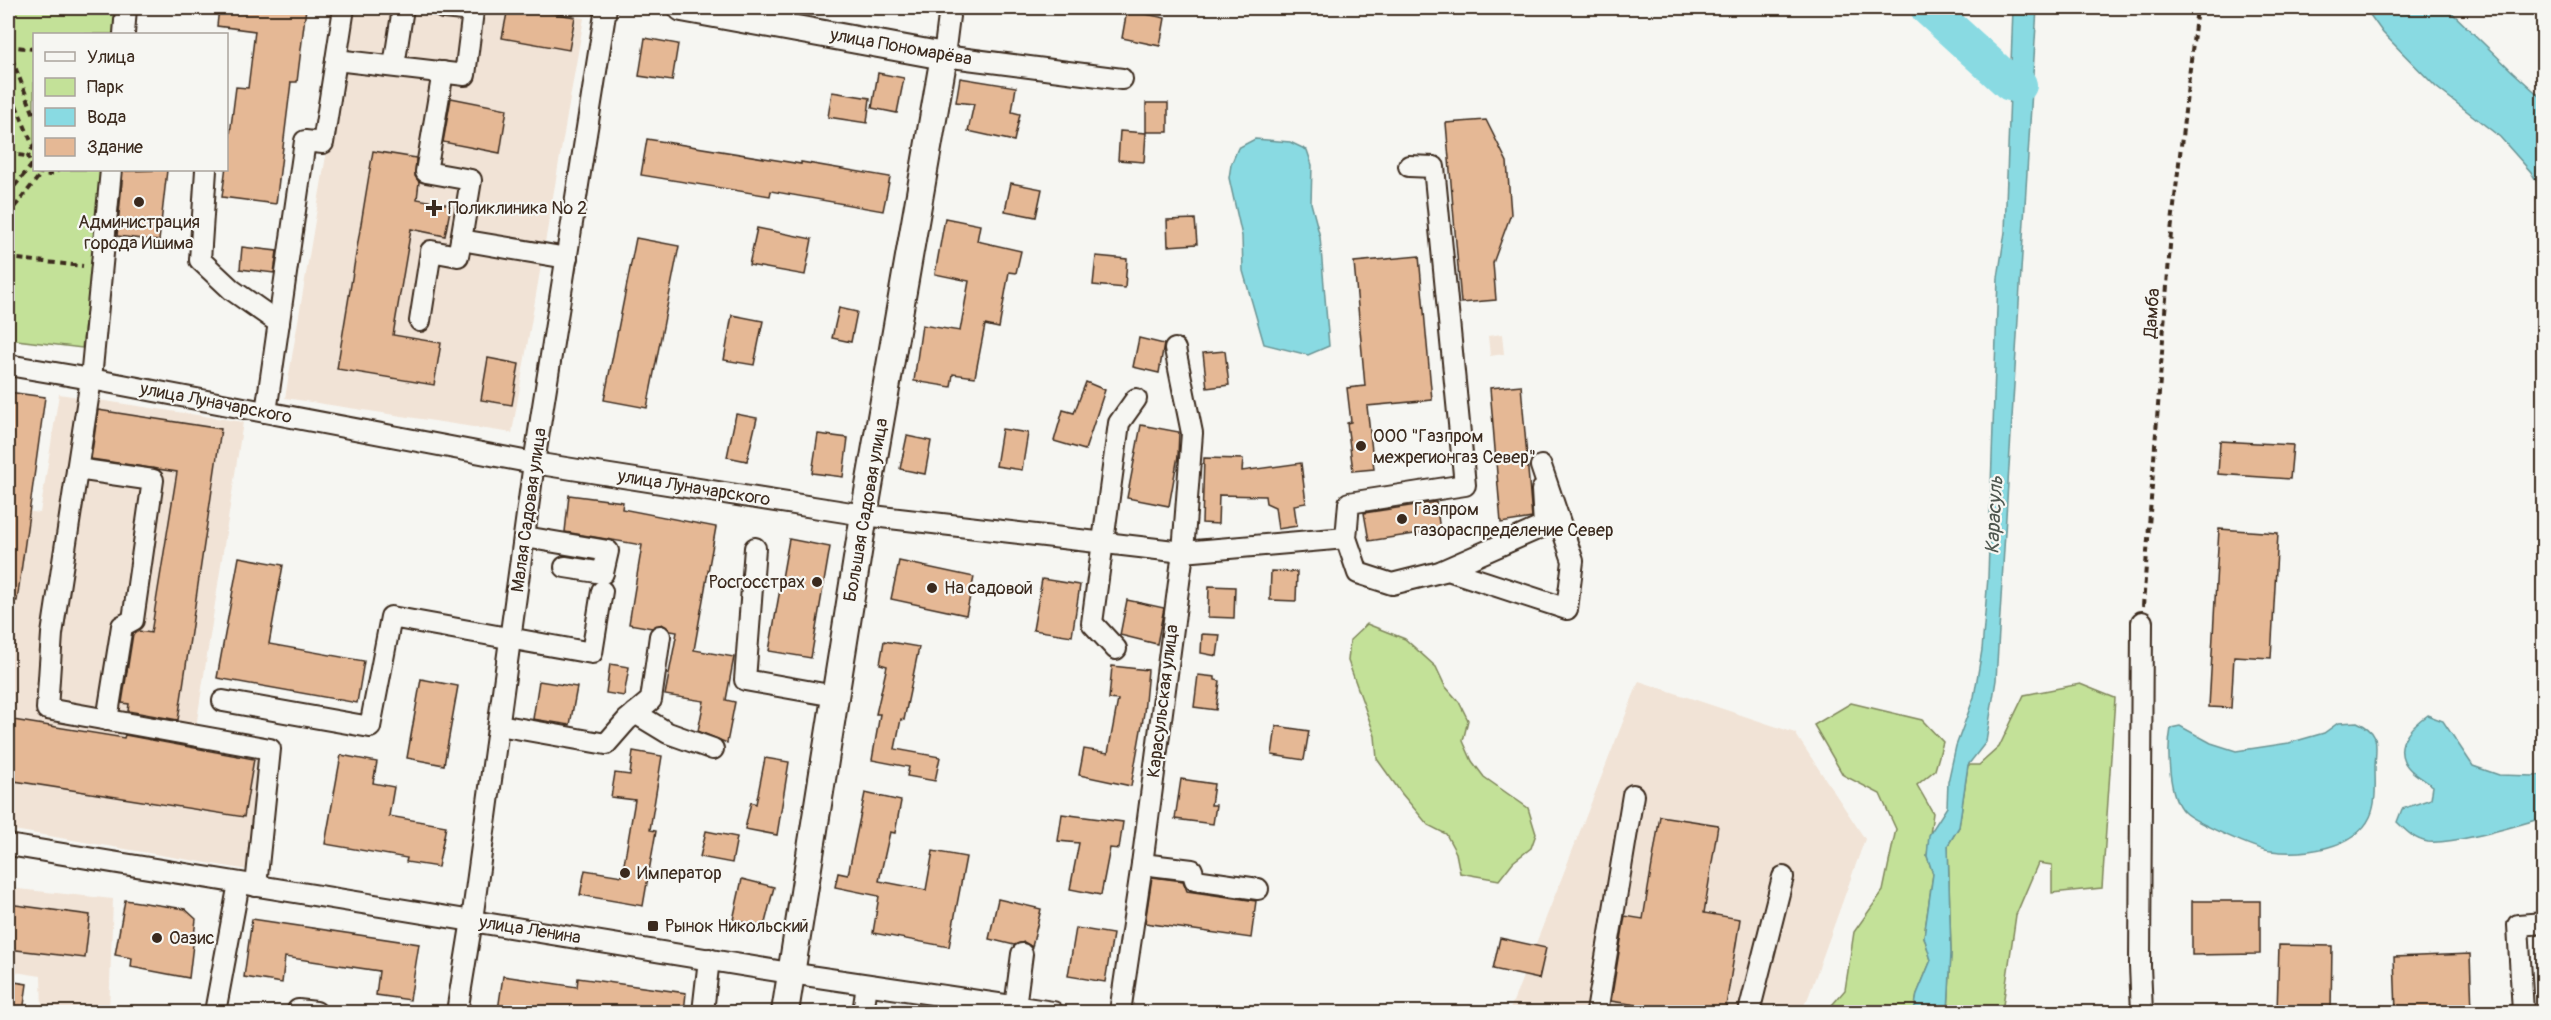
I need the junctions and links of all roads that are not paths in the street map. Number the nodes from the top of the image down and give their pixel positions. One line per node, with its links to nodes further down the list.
1 (126, 8): 8 (street)
2 (345, 8): 10 (street)
3 (403, 8): 11 (street)
4 (443, 8): 12 (street)
5 (606, 8): 18 (street, Малая Садовая улица)
6 (682, 8): 9 (main road, улица Пономарёва)
7 (950, 8): 9 (street, Большая Садовая улица)
8 (124, 33)
9 (944, 56): 13 (street, улица Пономарёва); 28 (main road, Большая Садовая улица)
10 (336, 60): 11 (street); 20 (street)
11 (394, 66): 12 (street)
12 (443, 72): 17 (street)
13 (1122, 79)
14 (1409, 166): 30 (street)
15 (111, 171): 23 (street)
16 (207, 171): 20 (street)
17 (461, 240): 18 (street); 19 (street)
18 (567, 258): 26 (street, Малая Садовая улица)
19 (420, 321)
20 (279, 323): 25 (street)
21 (1175, 349): 33 (street)
22 (8, 365): 23 (street, улица Луначарского)
23 (91, 379): 25 (street, улица Луначарского); 27 (street)
24 (1136, 399): 31 (street)
25 (266, 412): 26 (street, улица Луначарского)
26 (534, 463): 28 (street, улица Луначарского); 29 (street, Малая Садовая улица)
27 (77, 469): 44 (street); 44 (street)
28 (864, 515): 31 (street, улица Луначарского); 41 (main road, Большая Садовая улица)
29 (525, 537): 34 (street); 39 (street, Малая Садовая улица)
30 (1346, 538): 33 (street); 35 (street)
31 (1102, 543): 33 (street, улица Луначарского); 40 (street)
32 (754, 548): 41 (street)
33 (1183, 552): 49 (street, Карасульская улица)
34 (565, 567)
35 (1442, 572): 35 (street)
36 (602, 591): 39 (street)
37 (2142, 622): 71 (street)
38 (660, 636): 43 (street)
39 (511, 638): 42 (street); 45 (street, Малая Садовая улица)
40 (1116, 649)
41 (835, 696): 57 (main road, Большая Садовая улица)
42 (224, 701)
43 (635, 713): 45 (street); 46 (street)
44 (107, 720): 51 (street)
45 (499, 725): 53 (street, Малая Садовая улица)
46 (713, 749)
47 (1634, 795): 69 (street)
48 (8, 845): 51 (street, улица Ленина)
49 (1142, 864): 52 (street); 68 (street, Карасульская улица)
50 (1784, 877): 70 (street)
51 (247, 884): 53 (street, улица Ленина); 60 (street)
52 (1258, 890)
53 (472, 920): 56 (street, улица Ленина); 63 (street, Малая Садовая улица)
54 (2544, 923): 72 (street)
55 (1022, 954): 59 (street)
56 (709, 959): 57 (street, улица Ленина); 64 (street)
57 (790, 973): 58 (street, улица Ленина); 65 (main road, Большая Садовая улица)
58 (867, 985): 59 (street, улица Ленина); 66 (street)
59 (1015, 1007): 67 (street, улица Ленина)
60 (215, 1012)
61 (298, 1012): 62 (street)
62 (316, 1012)
63 (457, 1012)
64 (703, 1012)
65 (785, 1012)
66 (863, 1012)
67 (1053, 1012)
68 (1120, 1012)
69 (1597, 1012)
70 (1749, 1012)
71 (2142, 1012)
72 (2523, 1012)

